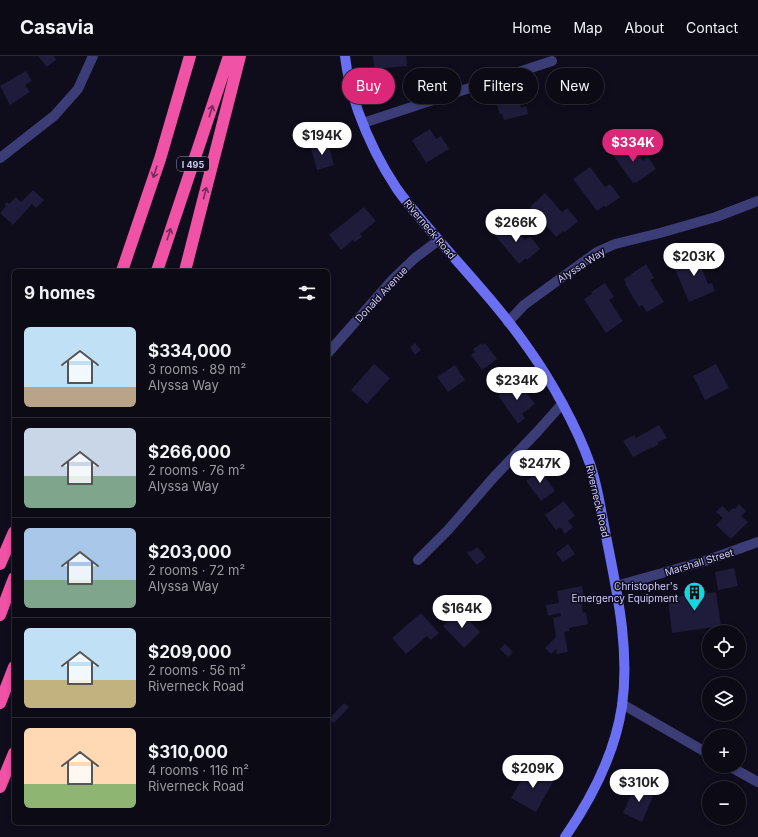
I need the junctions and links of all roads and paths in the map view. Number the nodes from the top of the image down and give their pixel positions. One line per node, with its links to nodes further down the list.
1 (93, 56): 8 (street)
2 (190, 56): 11 (highway, one-way to 11)
3 (229, 56): 12 (highway, I 495, one-way to 3)
4 (240, 56): 13 (highway, one-way to 4)
5 (346, 56): 7 (main road, Riverneck Road)
6 (552, 61): 7 (street)
7 (363, 124): 10 (main road, Riverneck Road)
8 (0, 157)
9 (758, 201): 14 (street, Alyssa Way)
10 (439, 240): 14 (main road, Riverneck Road); 15 (street, Donald Avenue)
11 (123, 269)
12 (158, 269)
13 (186, 269)
14 (508, 322): 16 (main road, Riverneck Road)
15 (330, 351)
16 (562, 404): 19 (street); 22 (main road, Riverneck Road)
17 (12, 537): 20 (highway)
18 (758, 542): 22 (street, Marshall Street)
19 (418, 560)
20 (0, 564)
21 (12, 583): 23 (highway)
22 (616, 586): 26 (main road, Riverneck Road)
23 (0, 615)
24 (12, 672): 25 (highway)
25 (0, 703)
26 (622, 704): 27 (street); 32 (main road, Riverneck Road)
27 (702, 750)
28 (12, 758): 31 (highway)
29 (742, 773): 30 (street)
30 (758, 782)
31 (0, 787)
32 (565, 837)

